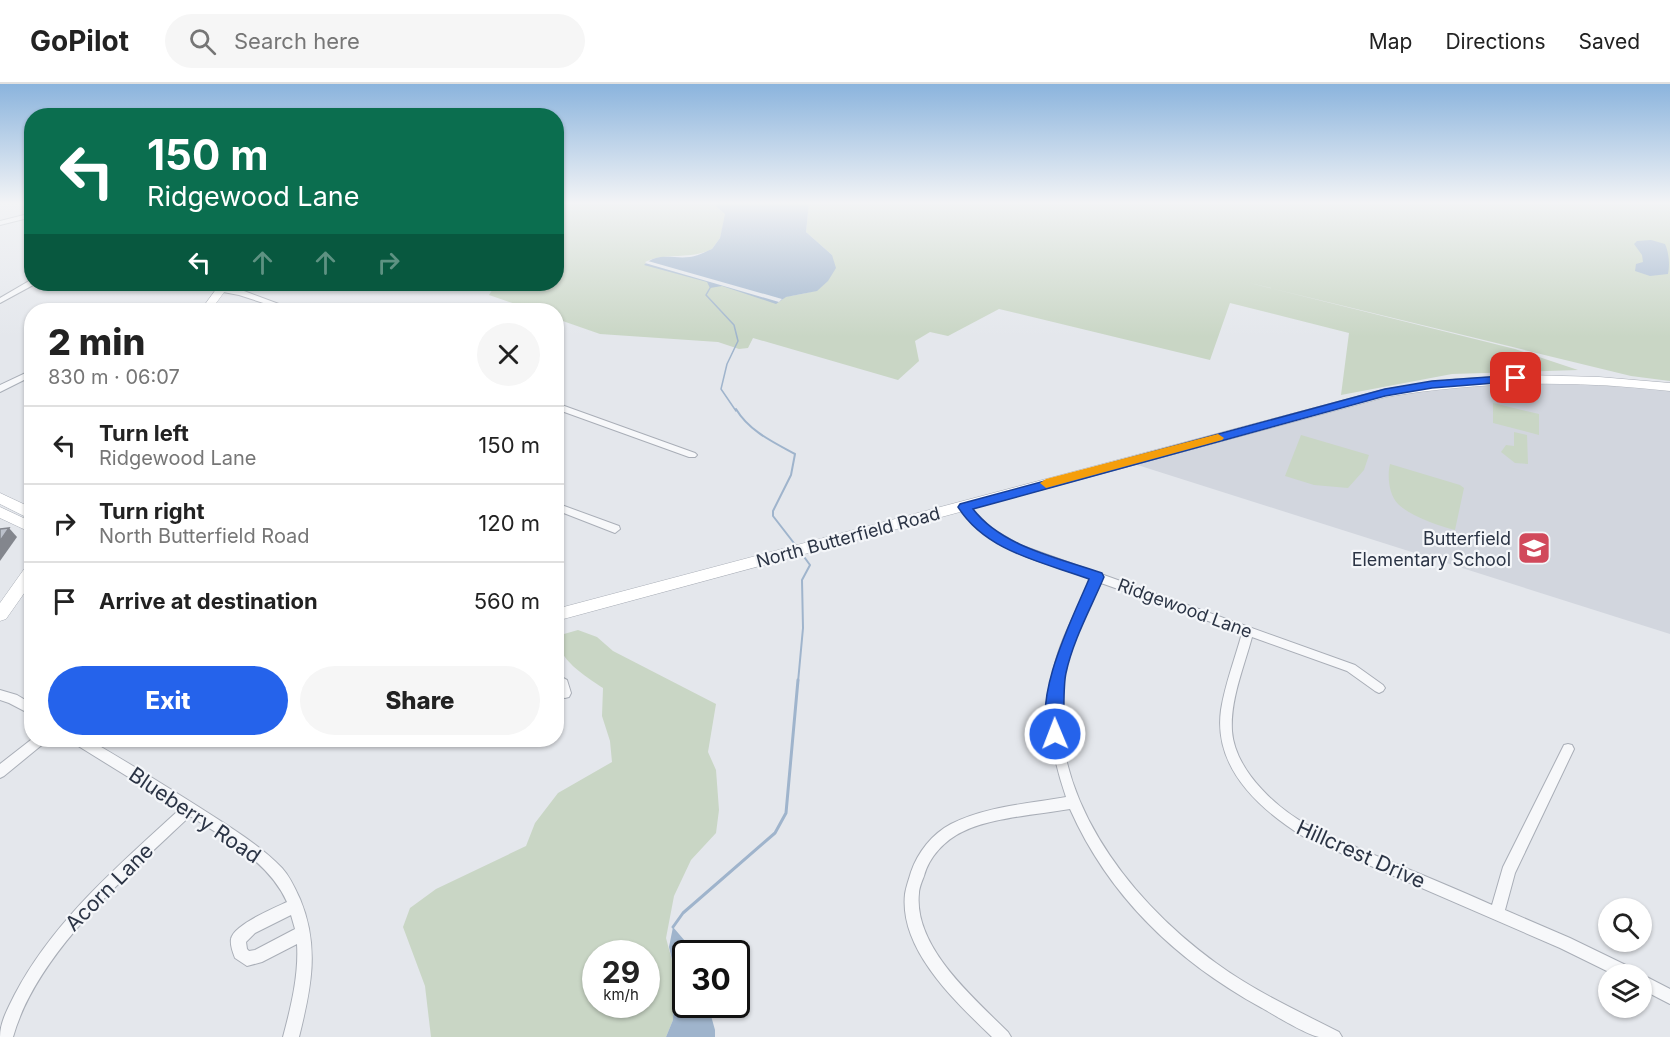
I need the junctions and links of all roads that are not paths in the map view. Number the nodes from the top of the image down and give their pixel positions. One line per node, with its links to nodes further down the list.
1 (24, 288): 3 (street)
2 (238, 291): 4 (street)
3 (0, 301)
4 (272, 303)
5 (24, 376): 7 (street)
6 (1670, 387): 11 (main road, North Butterfield Road)
7 (0, 389)
8 (564, 409): 9 (street)
9 (692, 455)
10 (0, 498): 13 (main road)
11 (964, 507): 17 (street, Ridgewood Lane); 19 (main road, North Butterfield Road)
12 (564, 509): 16 (street)
13 (24, 510)
14 (0, 512): 15 (main road)
15 (24, 524)
16 (615, 529)
17 (1098, 577): 21 (street, Ridgewood Lane); 31 (street)
18 (24, 583): 20 (main road)
19 (564, 613)
20 (0, 615)
21 (1248, 631): 23 (street, Ridgewood Lane); 34 (street, Hillcrest Drive)
22 (564, 688): 24 (street)
23 (1379, 688)
24 (565, 693)
25 (0, 695): 26 (street)
26 (24, 705)
27 (30, 747): 30 (street)
28 (91, 747): 32 (street, Blueberry Road)
29 (1568, 749): 34 (street)
30 (0, 772)
31 (1074, 802): 41 (street); 42 (street)
32 (190, 808): 33 (street, Blueberry Road); 39 (street, Acorn Lane)
33 (295, 906): 35 (street, Blueberry Road); 35 (street)
34 (1497, 914): 36 (street, Hillcrest Drive)
35 (303, 933): 40 (street, Blueberry Road)
36 (1608, 964)
37 (1652, 987): 38 (street)
38 (1670, 997)
39 (5, 1037)
40 (291, 1037)
41 (1003, 1037)
42 (1334, 1037)

